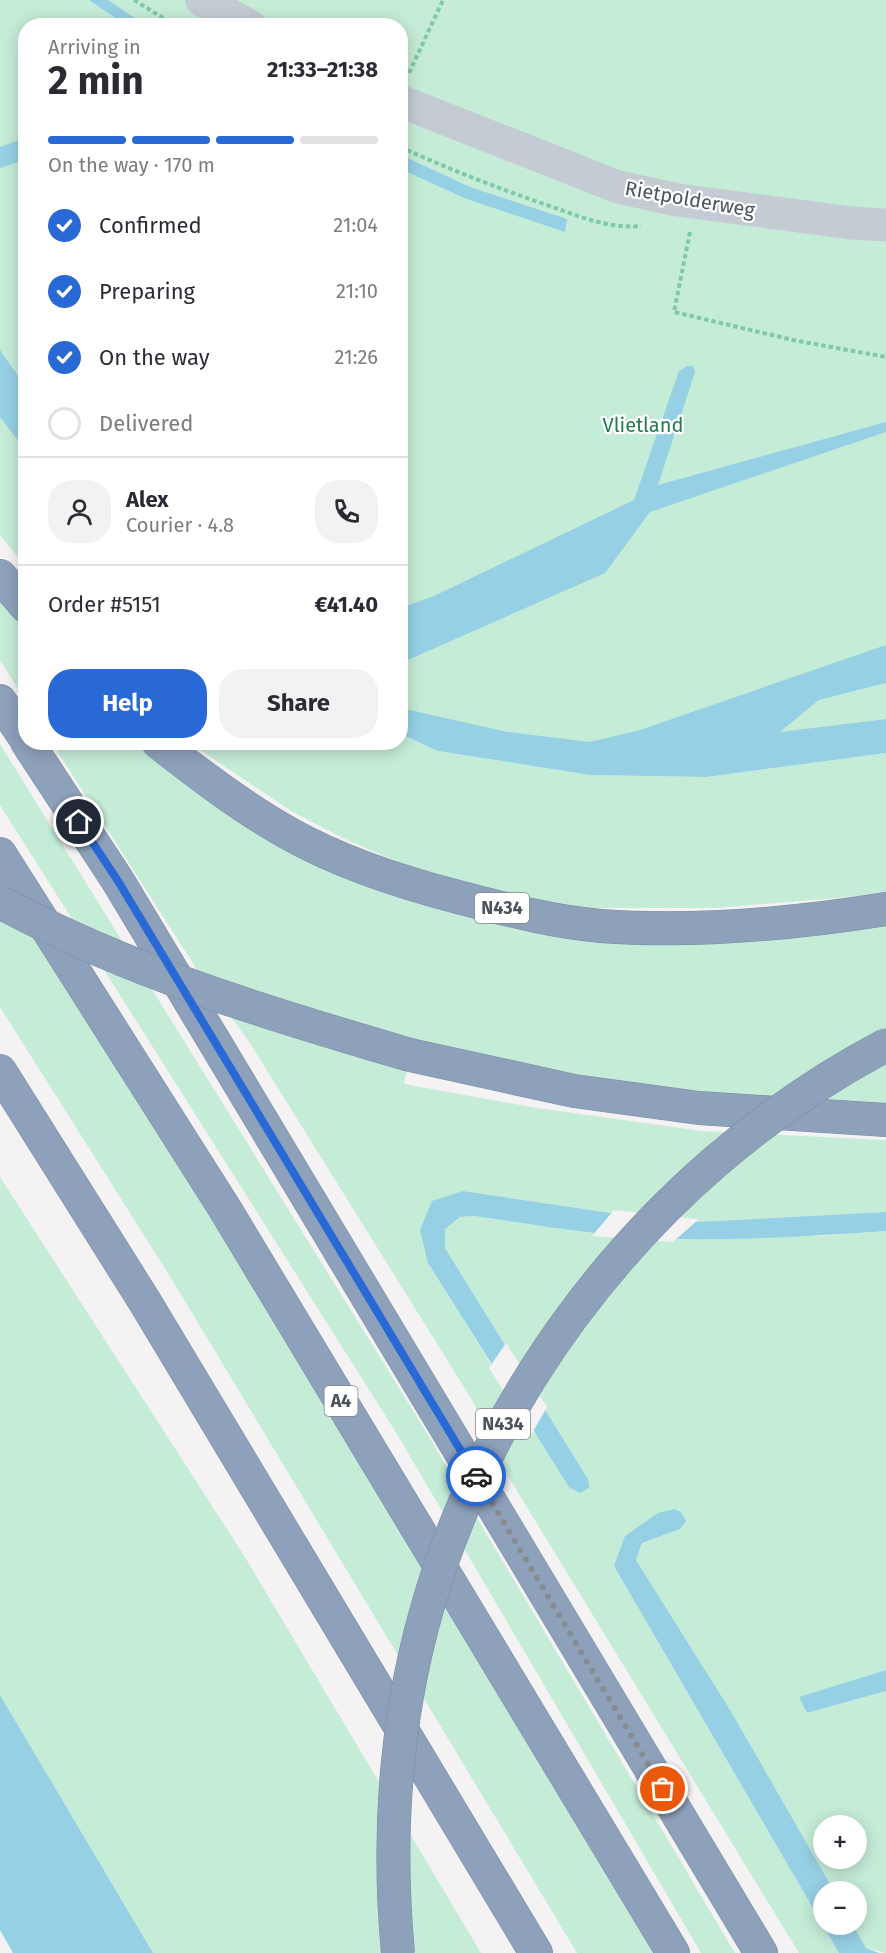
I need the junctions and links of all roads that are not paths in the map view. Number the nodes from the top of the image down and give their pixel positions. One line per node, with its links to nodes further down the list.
1 (202, 0): 2 (street)
2 (235, 18)
3 (408, 93): 4 (street, Rietpolderweg)
4 (886, 225)
5 (0, 576): 6 (highway)
6 (18, 597)
7 (0, 701): 8 (highway)
8 (18, 729)
9 (32, 750): 20 (highway)
10 (168, 750): 13 (highway, N434)
11 (0, 854): 19 (highway, A4)
12 (0, 902): 16 (highway, bridge)
13 (886, 909)
14 (886, 1045): 17 (highway, N434, bridge)
15 (0, 1071): 18 (highway)
16 (886, 1120)
17 (398, 1953)
18 (536, 1953)
19 (673, 1953)
20 (761, 1953)

